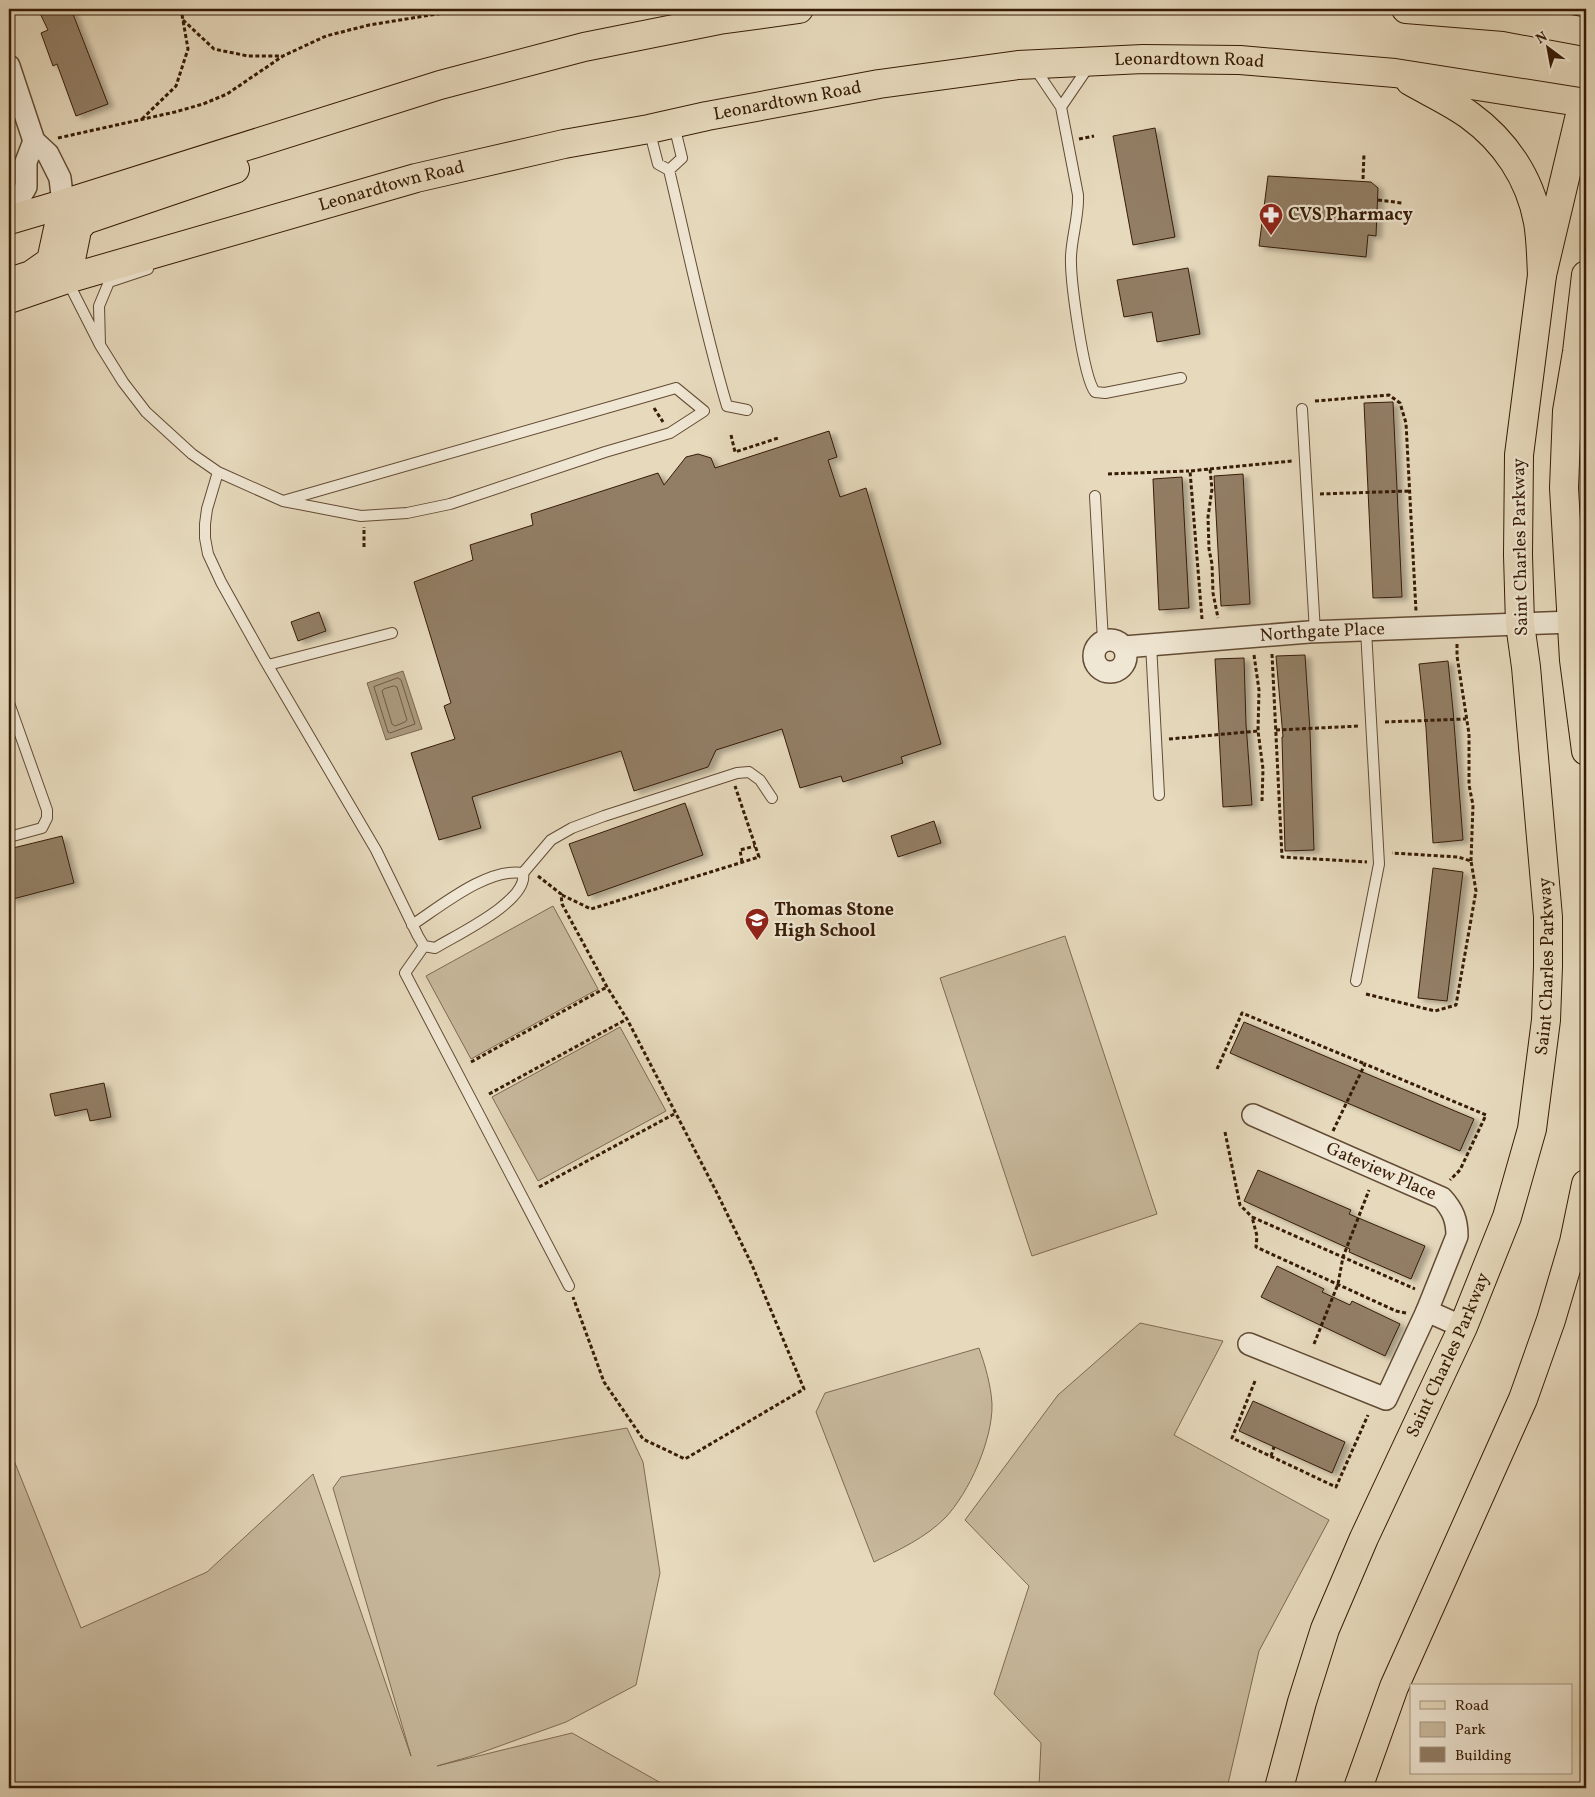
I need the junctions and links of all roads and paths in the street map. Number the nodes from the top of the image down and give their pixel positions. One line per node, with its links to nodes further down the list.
1 (181, 9): 7 (path)
2 (468, 9): 9 (path)
3 (799, 9): 18 (main road)
4 (1406, 9): 6 (main road)
5 (1559, 9): 6 (main road)
6 (1505, 18): 8 (main road)
7 (184, 20): 9 (path); 16 (path)
8 (1586, 32)
9 (283, 56): 16 (path)
10 (1093, 61): 11 (main road, Leonardtown Road); 13 (main road, Leonardtown Road); 15 (lane)
11 (1032, 64): 15 (lane); 17 (main road, Leonardtown Road)
12 (9, 66): 19 (street)
13 (1395, 73): 14 (main road, Leonardtown Road); 31 (main road)
14 (1585, 98): 31 (main road, Saint Charles Parkway)
15 (1061, 107): 37 (lane)
16 (142, 120): 19 (path)
17 (661, 126): 21 (lane); 21 (lane); 27 (main road, Leonardtown Road)
18 (293, 131): 25 (main road); 33 (main road)
19 (34, 141): 25 (street); 26 (street)
20 (1364, 153): 22 (path)
21 (669, 170): 41 (lane)
22 (1363, 179)
23 (1378, 200): 24 (path)
24 (1402, 203)
25 (63, 204): 28 (main road); 34 (main road)
26 (9, 216)
27 (284, 216): 29 (lane); 33 (main road, Leonardtown Road)
28 (9, 220)
29 (247, 238)
30 (155, 267): 36 (lane)
31 (1542, 275): 58 (main road, Saint Charles Parkway)
32 (1586, 275): 57 (main road)
33 (67, 279): 35 (main road, Leonardtown Road); 36 (lane)
34 (9, 282)
35 (9, 299)
36 (100, 345): 47 (lane)
37 (1181, 378)
38 (645, 397): 42 (path); 53 (lane); 53 (lane)
39 (1315, 401): 50 (path)
40 (1302, 409): 45 (lane)
41 (747, 410)
42 (665, 424)
43 (731, 435): 44 (path)
44 (778, 438)
45 (1305, 460): 46 (path); 51 (lane)
46 (1210, 469): 48 (path); 55 (path)
47 (218, 472): 53 (lane); 68 (lane)
48 (1190, 472): 49 (path); 56 (path)
49 (1108, 474)
50 (1409, 491): 51 (path); 54 (path)
51 (1307, 495): 61 (lane)
52 (1095, 496): 63 (lane)
53 (283, 501)
54 (1416, 608)
55 (1218, 618)
56 (1202, 619)
57 (1582, 619): 58 (street, Northgate Place); 76 (main road)
58 (1520, 624): 59 (street, Northgate Place); 114 (main road, Saint Charles Parkway)
59 (1458, 626): 60 (street, Northgate Place); 70 (path)
60 (1366, 630): 61 (street, Northgate Place); 92 (lane)
61 (1315, 632): 64 (street, Northgate Place)
62 (392, 633): 68 (lane)
63 (1103, 641): 65 (street); 65 (street)
64 (1150, 644): 65 (street, Northgate Place); 75 (lane)
65 (1124, 647)
66 (1272, 647): 73 (path)
67 (1253, 649): 74 (path)
68 (268, 666): 90 (lane)
69 (9, 703): 81 (lane)
70 (1466, 720): 71 (path); 86 (path)
71 (1383, 722)
72 (1363, 725): 73 (path)
73 (1276, 730): 85 (path)
74 (1258, 731): 75 (path); 80 (path)
75 (1156, 740): 78 (lane)
76 (1586, 751)
77 (735, 786): 82 (path)
78 (1159, 795)
79 (772, 798): 87 (lane)
80 (1262, 801)
81 (9, 836)
82 (755, 846): 84 (path); 84 (path)
83 (1392, 853): 86 (path)
84 (742, 862): 89 (path)
85 (1368, 862)
86 (1471, 862): 94 (path)
87 (523, 873): 90 (lane); 91 (lane)
88 (537, 876): 89 (path)
89 (562, 894): 93 (path)
90 (412, 925): 91 (lane)
91 (424, 946): 111 (lane)
92 (1356, 981)
93 (608, 987): 95 (path); 96 (path)
94 (1366, 994)
95 (627, 1019): 99 (path); 100 (path)
96 (471, 1062)
97 (1365, 1064): 98 (path); 103 (path); 107 (path)
98 (1218, 1069)
99 (488, 1094)
100 (676, 1113): 105 (path); 111 (path)
101 (1253, 1115): 103 (street, Gateview Place)
102 (1225, 1132): 108 (path)
103 (1326, 1147): 107 (street, Gateview Place)
104 (1586, 1184): 122 (main road)
105 (539, 1187)
106 (1369, 1190): 109 (path)
107 (1435, 1194): 113 (street, Gateview Place)
108 (1252, 1217): 109 (path); 110 (path)
109 (1343, 1257): 110 (path); 112 (path)
110 (1338, 1284): 113 (path); 116 (path)
111 (569, 1286)
112 (1415, 1290)
113 (1420, 1313): 114 (street); 115 (street, Gateview Place)
114 (1464, 1327): 121 (main road, Saint Charles Parkway)
115 (1249, 1344)
116 (1314, 1344)
117 (1255, 1381): 120 (path)
118 (1368, 1414): 120 (path)
119 (1274, 1447): 120 (path)
120 (1270, 1456)
121 (1279, 1788)
122 (1358, 1788)

